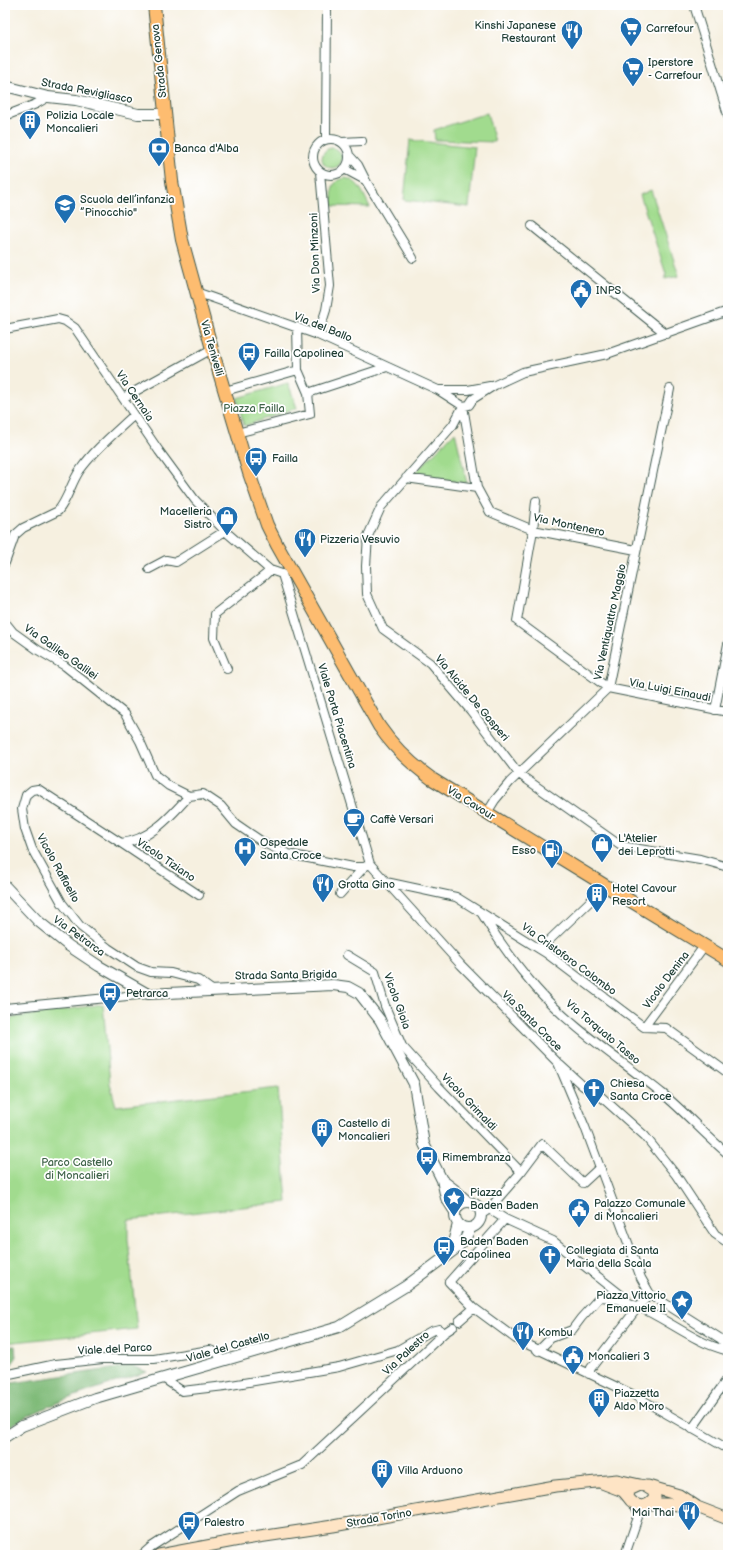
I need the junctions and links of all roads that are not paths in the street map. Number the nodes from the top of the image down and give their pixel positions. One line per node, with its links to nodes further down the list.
1 (154, 5): 8 (main road, Strada Genova)
2 (327, 5): 9 (street)
3 (694, 5): 6 (street)
4 (5, 86): 5 (street, Strada Revigliasco)
5 (48, 97): 7 (street); 8 (street, Strada Revigliasco)
6 (728, 115)
7 (5, 116)
8 (165, 116): 19 (main road, Via Tenivelli)
9 (326, 139): 10 (street); 13 (street)
10 (342, 142): 11 (street); 11 (street)
11 (349, 154): 12 (street); 15 (street)
12 (344, 169): 14 (street); 15 (street)
13 (320, 172): 14 (street); 16 (street, Via Don Minzoni)
14 (333, 175): 16 (street)
15 (366, 181): 18 (street)
16 (323, 194): 24 (street, Via Don Minzoni)
17 (532, 226): 23 (street)
18 (413, 258)
19 (196, 292): 21 (street, Via del Ballo); 25 (main road, Via Tenivelli)
20 (728, 311): 23 (street)
21 (297, 328): 24 (street, Via del Ballo); 27 (street)
22 (5, 329): 34 (street, Via Cernaia)
23 (666, 334): 28 (street)
24 (318, 335): 26 (street, Via del Ballo)
25 (212, 350): 32 (main road, Via Tenivelli); 34 (street)
26 (388, 367): 30 (street, Via del Ballo); 33 (street)
27 (298, 370): 32 (street); 33 (street)
28 (494, 385): 31 (street); 35 (street)
29 (670, 389): 44 (street, Via Ventiquattro Maggio)
30 (438, 390): 31 (street); 36 (street, Via del Ballo)
31 (464, 390): 35 (street); 36 (street)
32 (225, 391): 38 (main road, Via Tenivelli)
33 (308, 393): 38 (street)
34 (123, 398): 37 (street, Via Cernaia)
35 (473, 399): 36 (street)
36 (460, 404): 39 (street, Via Alcide De Gasperi); 40 (street, Via Montenero)
37 (134, 415): 42 (street, Via Cernaia); 45 (street)
38 (237, 433): 48 (main road, Via Tenivelli)
39 (406, 478): 40 (street); 55 (street, Via Alcide De Gasperi)
40 (477, 488): 43 (street, Via Montenero)
41 (536, 501): 43 (street)
42 (225, 530): 46 (street); 47 (street, Via Cernaia)
43 (533, 530): 44 (street, Via Montenero); 52 (street)
44 (636, 550): 52 (street, Via Ventiquattro Maggio)
45 (5, 563)
46 (150, 569)
47 (270, 570): 48 (street, Via Cernaia); 51 (street)
48 (286, 572): 57 (main road, Via Cavour); 59 (street, Viale Porta Piacentina)
49 (5, 622): 56 (street, Via Galileo Galilei)
50 (728, 644): 53 (street)
51 (227, 669)
52 (608, 688): 53 (street, Via Luigi Einaudi); 55 (street, Via Ventiquattro Maggio)
53 (715, 710): 54 (street, Via Luigi Einaudi)
54 (728, 712)
55 (519, 774): 57 (street, Via Ventiquattro Maggio); 60 (street, Via Alcide De Gasperi)
56 (189, 796): 58 (street); 59 (street, Via Galileo Galilei)
57 (487, 813): 63 (main road, Via Cavour)
58 (121, 843): 65 (street, Vicolo Tiziano); 71 (street, Vicolo Raffaello)
59 (367, 866): 61 (street, Via Santa Croce); 64 (street)
60 (728, 867)
61 (386, 882): 66 (street, Via Cristoforo Colombo); 76 (street, Via Santa Croce)
62 (5, 886): 72 (street, Via Petrarca)
63 (606, 886): 67 (main road, Via Cavour); 68 (street)
64 (340, 894)
65 (199, 895)
66 (481, 912): 68 (street, Via Cristoforo Colombo); 78 (street, Via Torquato Tasso)
67 (705, 946): 70 (main road, Via Cavour); 74 (street, Vicolo Denina)
68 (540, 949): 74 (street, Via Cristoforo Colombo)
69 (346, 956): 75 (street, Vicolo Gioia)
70 (728, 960)
71 (212, 990): 72 (street, Strada Santa Brigida); 75 (street, Strada Santa Brigida)
72 (148, 994): 73 (street, Strada Santa Brigida)
73 (5, 1008)
74 (644, 1027): 77 (street)
75 (399, 1048): 80 (street, Vicolo Grimaldi); 81 (street, Strada Santa Brigida)
76 (558, 1063): 79 (street, Via Santa Croce); 88 (street)
77 (728, 1073)
78 (728, 1154)
79 (601, 1169): 80 (street); 90 (street, Via Santa Croce)
80 (521, 1172): 83 (street)
81 (442, 1180): 82 (street, Strada Santa Brigida); 84 (street, Strada Santa Brigida)
82 (468, 1202): 83 (street); 84 (street)
83 (485, 1211): 85 (street); 87 (street)
84 (455, 1212): 86 (street)
85 (505, 1219): 91 (street); 93 (street)
86 (458, 1224): 87 (street); 89 (street, Viale del Castello)
87 (470, 1229): 89 (street, Viale del Castello)
88 (728, 1243)
89 (446, 1255): 99 (street, Viale del Castello)
90 (650, 1294): 92 (street); 97 (street)
91 (630, 1303): 92 (street); 98 (street)
92 (638, 1307): 97 (street); 100 (street)
93 (474, 1308): 94 (street); 98 (street)
94 (459, 1321)
95 (453, 1327): 96 (street)
96 (444, 1333): 102 (street, Via Palestro); 114 (street, Via Palestro)
97 (728, 1350)
98 (538, 1351): 100 (street)
99 (222, 1361): 101 (street, Viale del Parco); 102 (street, Viale del Castello)
100 (589, 1374): 104 (street)
101 (5, 1375)
102 (163, 1378): 105 (street, Viale del Castello)
103 (728, 1378): 104 (street)
104 (692, 1428): 106 (street)
105 (5, 1438)
106 (728, 1449)
107 (600, 1481): 108 (main road, Strada Torino); 109 (main road, Strada Torino); 115 (main road, Strada Torino)
108 (643, 1485): 109 (main road); 110 (main road); 111 (main road, Strada Torino)
109 (631, 1500): 110 (main road, Strada Torino); 113 (street)
110 (648, 1504): 111 (main road, Strada Torino); 113 (street)
111 (697, 1507): 112 (main road, Strada Torino)
112 (728, 1519)
113 (636, 1524): 116 (street)
114 (142, 1555)
115 (159, 1555)
116 (625, 1555)

